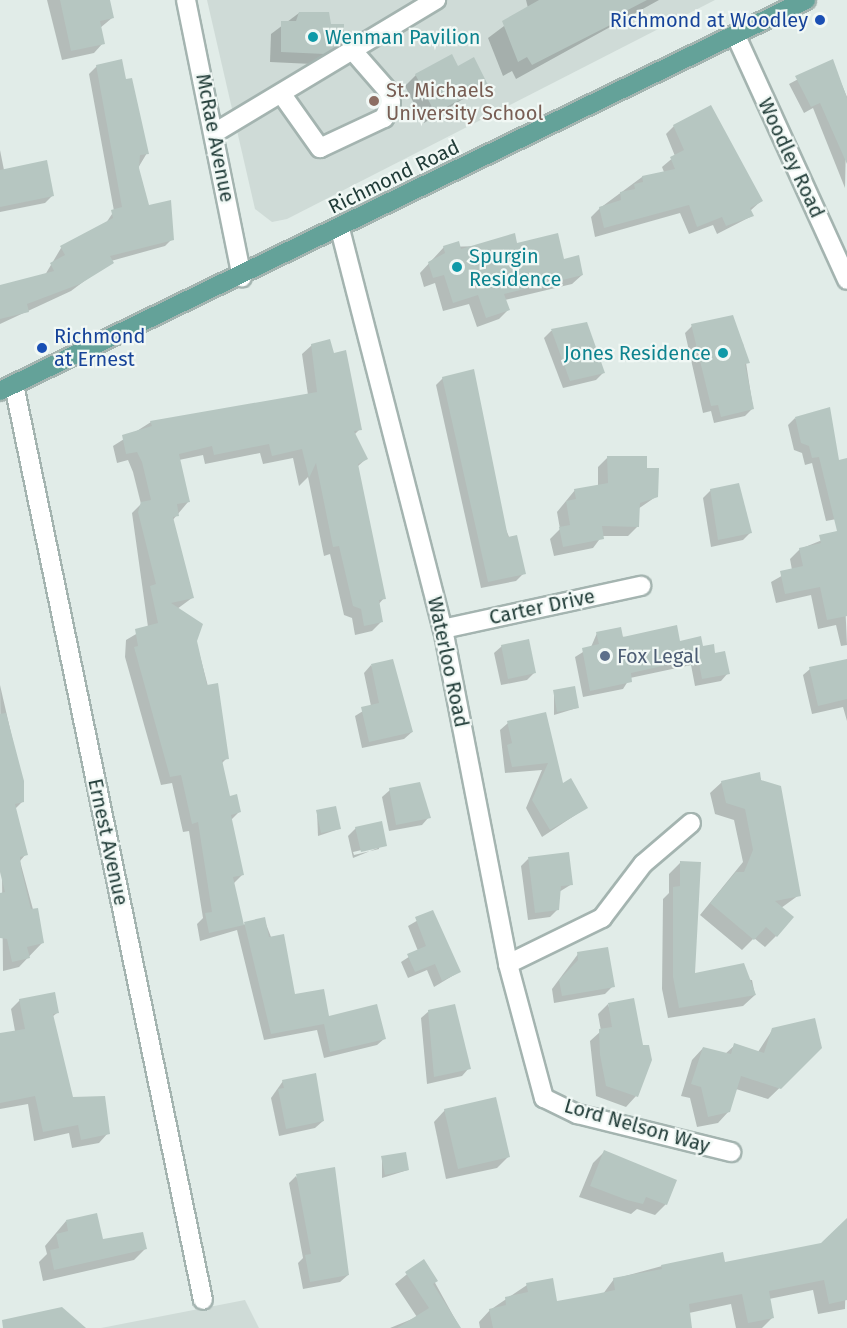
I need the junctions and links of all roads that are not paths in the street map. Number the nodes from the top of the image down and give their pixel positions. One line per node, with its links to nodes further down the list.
1 (186, 0): 7 (street, McRae Avenue)
2 (436, 0): 5 (street)
3 (806, 0): 4 (main road, Richmond Road)
4 (736, 36): 8 (main road, Richmond Road); 10 (street, Woodley Road)
5 (354, 52): 6 (street); 6 (street)
6 (283, 96): 7 (street)
7 (216, 132): 9 (street, McRae Avenue)
8 (340, 229): 9 (main road, Richmond Road); 13 (street, Waterloo Road)
9 (242, 277): 11 (main road, Richmond Road)
10 (847, 280)
11 (7, 388): 18 (street, Ernest Avenue)
12 (640, 586): 13 (street, Carter Drive)
13 (444, 629): 15 (street, Waterloo Road)
14 (691, 823): 15 (street)
15 (508, 964): 16 (street, Waterloo Road)
16 (544, 1098): 17 (street, Lord Nelson Way)
17 (731, 1152)
18 (203, 1300)

